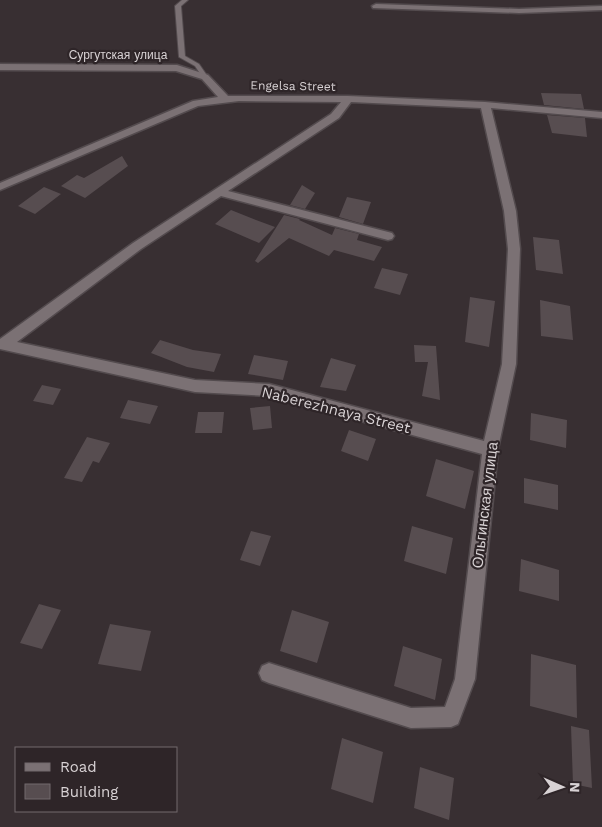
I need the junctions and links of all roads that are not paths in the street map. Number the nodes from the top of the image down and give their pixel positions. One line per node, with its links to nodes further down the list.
1 (185, 0): 5 (lane)
2 (376, 6): 3 (street)
3 (602, 8)
4 (0, 67): 5 (street, Сургутская улица)
5 (205, 77): 7 (street)
6 (348, 99): 7 (street, Engelsa Street); 8 (street, Engelsa Street); 11 (street, Naberezhnaya Street)
7 (225, 100): 10 (street, Engelsa Street)
8 (485, 105): 9 (street, Engelsa Street); 14 (street, Ольгинская улица)
9 (602, 114)
10 (0, 187)
11 (218, 192): 12 (street); 13 (street, Naberezhnaya Street)
12 (388, 236)
13 (2, 344): 14 (street, Naberezhnaya Street)
14 (490, 449): 15 (street, Ольгинская улица)
15 (268, 673)

